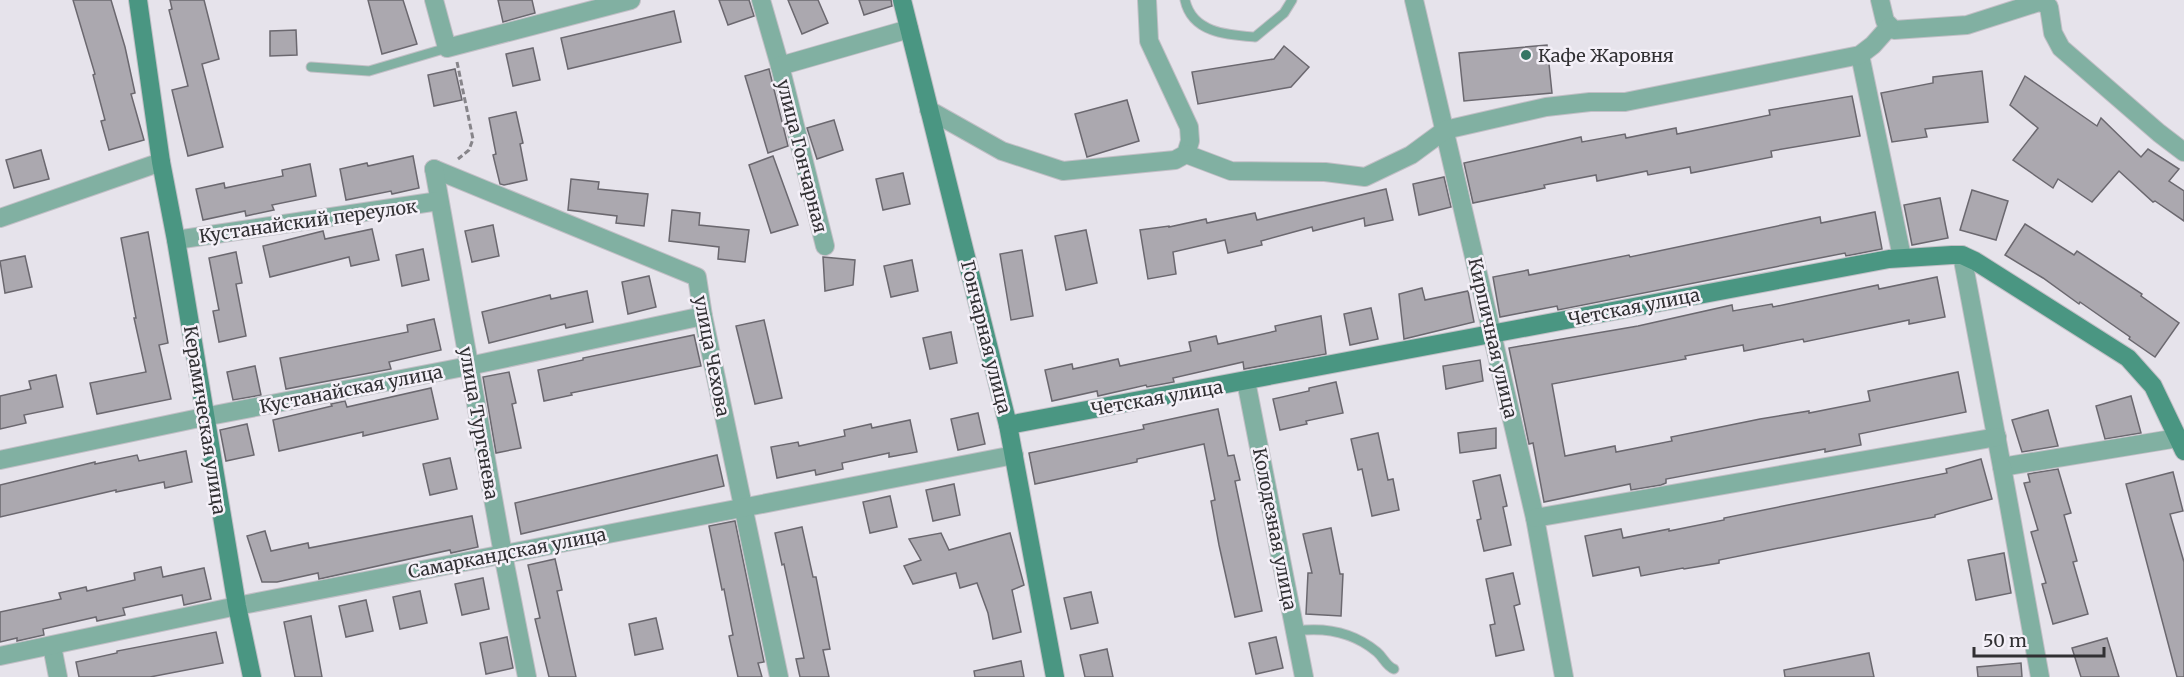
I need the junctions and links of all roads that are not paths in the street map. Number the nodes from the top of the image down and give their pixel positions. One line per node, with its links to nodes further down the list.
1 (138, 0): 21 (street, Керамическая улица)
2 (434, 0): 13 (street)
3 (631, 0): 13 (street)
4 (761, 0): 15 (street, улица Гончарная)
5 (902, 0): 12 (street, Гончарная улица)
6 (1147, 0): 20 (street)
7 (1185, 0): 8 (lane)
8 (1292, 0)
9 (1413, 0): 18 (street, Кирпичная улица)
10 (1880, 0): 11 (street)
11 (1889, 27): 14 (street); 19 (street)
12 (909, 29): 15 (street, улица Гончарная); 17 (street, Гончарная улица)
13 (451, 47): 16 (lane)
14 (1860, 55): 18 (street); 28 (street)
15 (780, 66): 26 (street, улица Гончарная)
16 (311, 67)
17 (929, 110): 20 (street); 34 (street, Гончарная улица)
18 (1444, 130): 20 (street); 30 (street, Кирпичная улица)
19 (2184, 152)
20 (1186, 154)
21 (161, 162): 24 (street); 25 (street, Керамическая улица)
22 (434, 169): 23 (street, улица Тургенева); 29 (street, улица Чехова)
23 (439, 201): 25 (street, Кустанайский переулок); 31 (street, улица Тургенева)
24 (0, 218)
25 (176, 240): 33 (street, Керамическая улица)
26 (825, 246)
27 (1962, 255): 28 (street, Четская улица); 35 (street); 36 (street)
28 (1902, 257): 30 (street, Четская улица)
29 (703, 316): 31 (street, Кустанайская улица); 40 (street, улица Чехова)
30 (1493, 333): 32 (street, Четская улица); 41 (street, Кирпичная улица)
31 (469, 366): 33 (street, Кустанайская улица); 42 (street, улица Тургенева)
32 (1246, 381): 34 (street, Четская улица); 44 (street, Колодезная улица)
33 (204, 417): 38 (street, Кустанайская улица); 43 (street, Керамическая улица)
34 (1008, 425): 37 (street, Гончарная улица)
35 (1997, 437): 39 (street); 41 (street)
36 (2181, 444): 39 (street)
37 (1014, 455): 40 (street, Самаркандская улица); 52 (street, Гончарная улица)
38 (0, 460)
39 (2002, 467): 55 (street)
40 (743, 506): 42 (street, Самаркандская улица); 51 (street, улица Чехова)
41 (1535, 518): 54 (street, Кирпичная улица)
42 (503, 554): 43 (street, Самаркандская улица); 50 (street, улица Тургенева)
43 (237, 606): 45 (street, Самаркандская улица); 49 (street, Керамическая улица)
44 (1296, 631): 47 (lane); 53 (street, Колодезная улица)
45 (52, 646): 46 (street, Самаркандская улица); 48 (street)
46 (0, 656)
47 (1394, 669)
48 (58, 677)
49 (252, 677)
50 (527, 677)
51 (779, 677)
52 (1055, 677)
53 (1304, 677)
54 (1564, 677)
55 (2040, 677)

